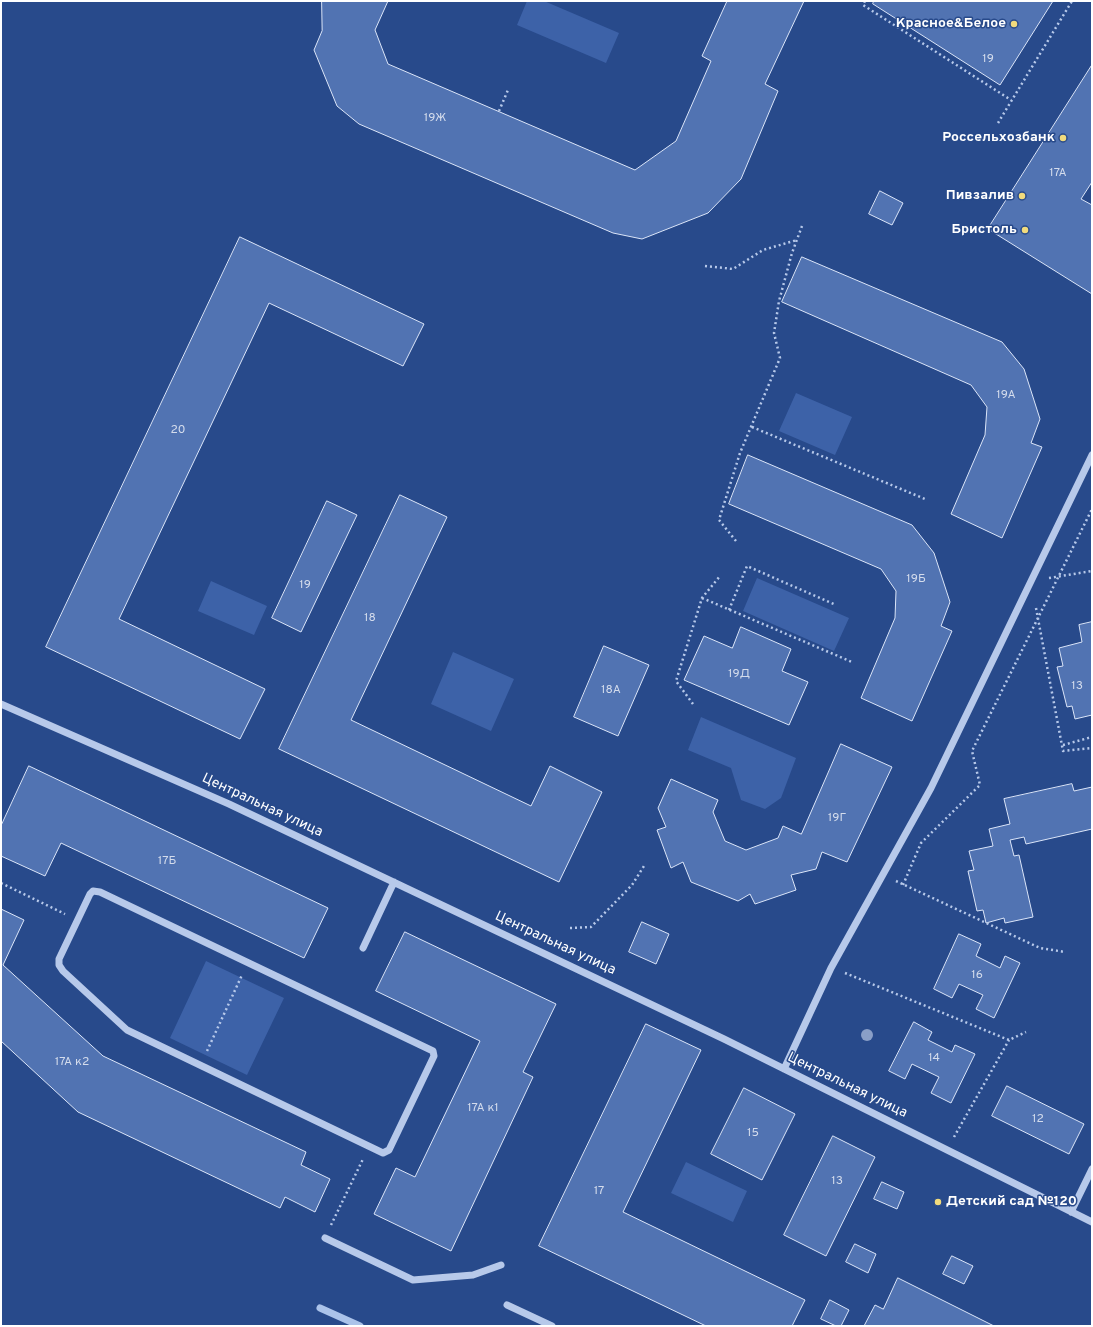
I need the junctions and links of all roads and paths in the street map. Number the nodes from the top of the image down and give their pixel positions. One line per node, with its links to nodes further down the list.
1 (865, 1): 4 (path)
2 (1072, 1): 4 (path)
3 (508, 90): 5 (path)
4 (1011, 100): 6 (path)
5 (499, 111)
6 (998, 123)
7 (802, 226): 8 (path)
8 (797, 240): 9 (path); 10 (path)
9 (705, 266)
10 (752, 427): 12 (path); 14 (path)
11 (1092, 455): 17 (street)
12 (925, 499)
13 (1092, 510): 18 (path)
14 (736, 541)
15 (1092, 571): 18 (path)
16 (720, 576): 19 (path)
17 (1032, 578): 18 (path); 22 (path); 30 (street)
18 (1058, 578): 22 (path)
19 (702, 598): 21 (path); 25 (path)
20 (836, 604): 21 (path)
21 (729, 610): 23 (path)
22 (1038, 617): 27 (path); 33 (path)
23 (852, 662)
24 (1, 704): 31 (street, Центральная улица)
25 (693, 704)
26 (1092, 737): 27 (path)
27 (1062, 744): 28 (path)
28 (1092, 748)
29 (644, 866): 35 (path)
30 (882, 876): 33 (path); 39 (street)
31 (394, 882): 36 (street); 43 (street, Центральная улица)
32 (1, 883): 34 (path)
33 (903, 885): 37 (path)
34 (78, 920): 38 (street); 42 (street)
35 (570, 928)
36 (363, 948)
37 (1065, 952)
38 (248, 963): 42 (path); 44 (street)
39 (831, 968): 41 (path); 43 (street)
40 (1026, 1032): 41 (path)
41 (1009, 1040): 45 (path)
42 (200, 1066): 44 (street)
43 (784, 1069): 45 (street, Центральная улица)
44 (369, 1146): 48 (path)
45 (947, 1150): 47 (street, Центральная улица)
46 (1092, 1170): 47 (street)
47 (1070, 1212): 49 (street, Центральная улица)
48 (334, 1220)
49 (1092, 1222)
50 (325, 1238): 51 (street)
51 (501, 1265)
52 (507, 1305): 53 (street)
53 (552, 1326)

